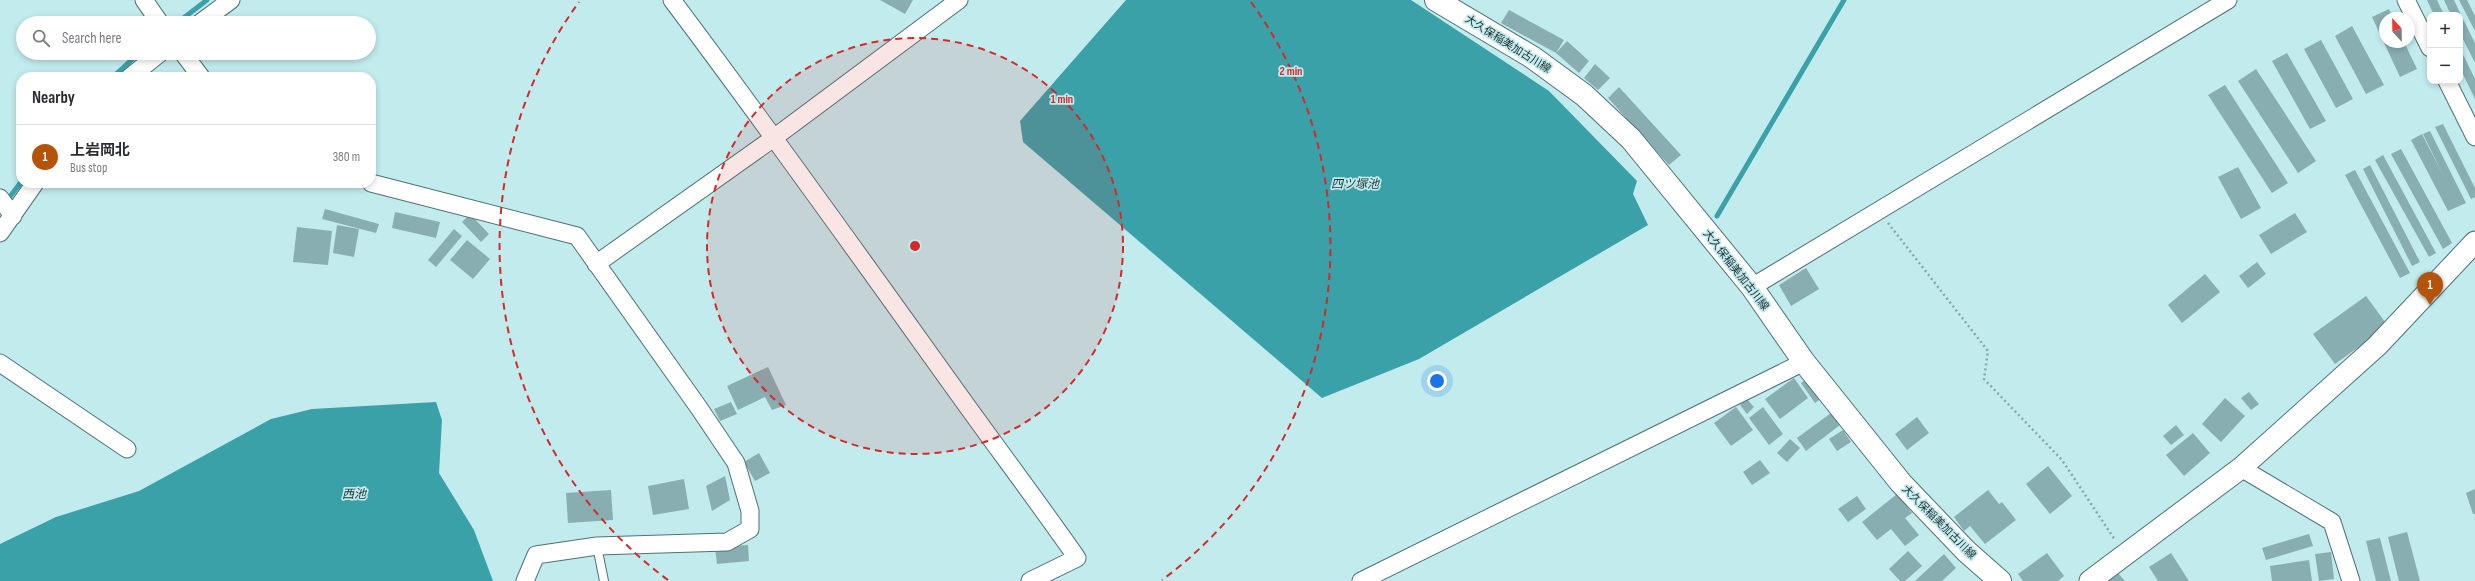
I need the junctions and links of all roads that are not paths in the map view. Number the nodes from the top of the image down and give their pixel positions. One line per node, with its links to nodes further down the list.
1 (144, 0): 8 (street)
2 (231, 0): 9 (street)
3 (672, 0): 16 (street)
4 (959, 0): 16 (street)
5 (1436, 0): 25 (main road, 大久保稲美加古川線)
6 (2228, 0): 25 (street)
7 (2406, 0): 10 (street)
8 (155, 16)
9 (209, 16)
10 (2427, 42)
11 (151, 60): 13 (street)
12 (188, 60): 14 (street)
13 (136, 72)
14 (197, 72)
15 (2448, 84): 17 (street)
16 (775, 137): 24 (street); 33 (street)
17 (2475, 137)
18 (376, 184): 24 (street)
19 (32, 188): 21 (street)
20 (0, 198): 21 (street)
21 (12, 216): 22 (street)
22 (0, 233)
23 (2475, 242): 29 (street)
24 (596, 264): 30 (street)
25 (1752, 287): 26 (main road, 大久保稲美加古川線)
26 (1804, 362): 34 (street); 35 (main road, 大久保稲美加古川線)
27 (0, 363): 28 (street)
28 (127, 449)
29 (2241, 468): 36 (street); 37 (street)
30 (597, 546): 31 (street); 32 (lane)
31 (525, 581)
32 (604, 581)
33 (1030, 581)
34 (1361, 581)
35 (2000, 581)
36 (2090, 581)
37 (2351, 581)

